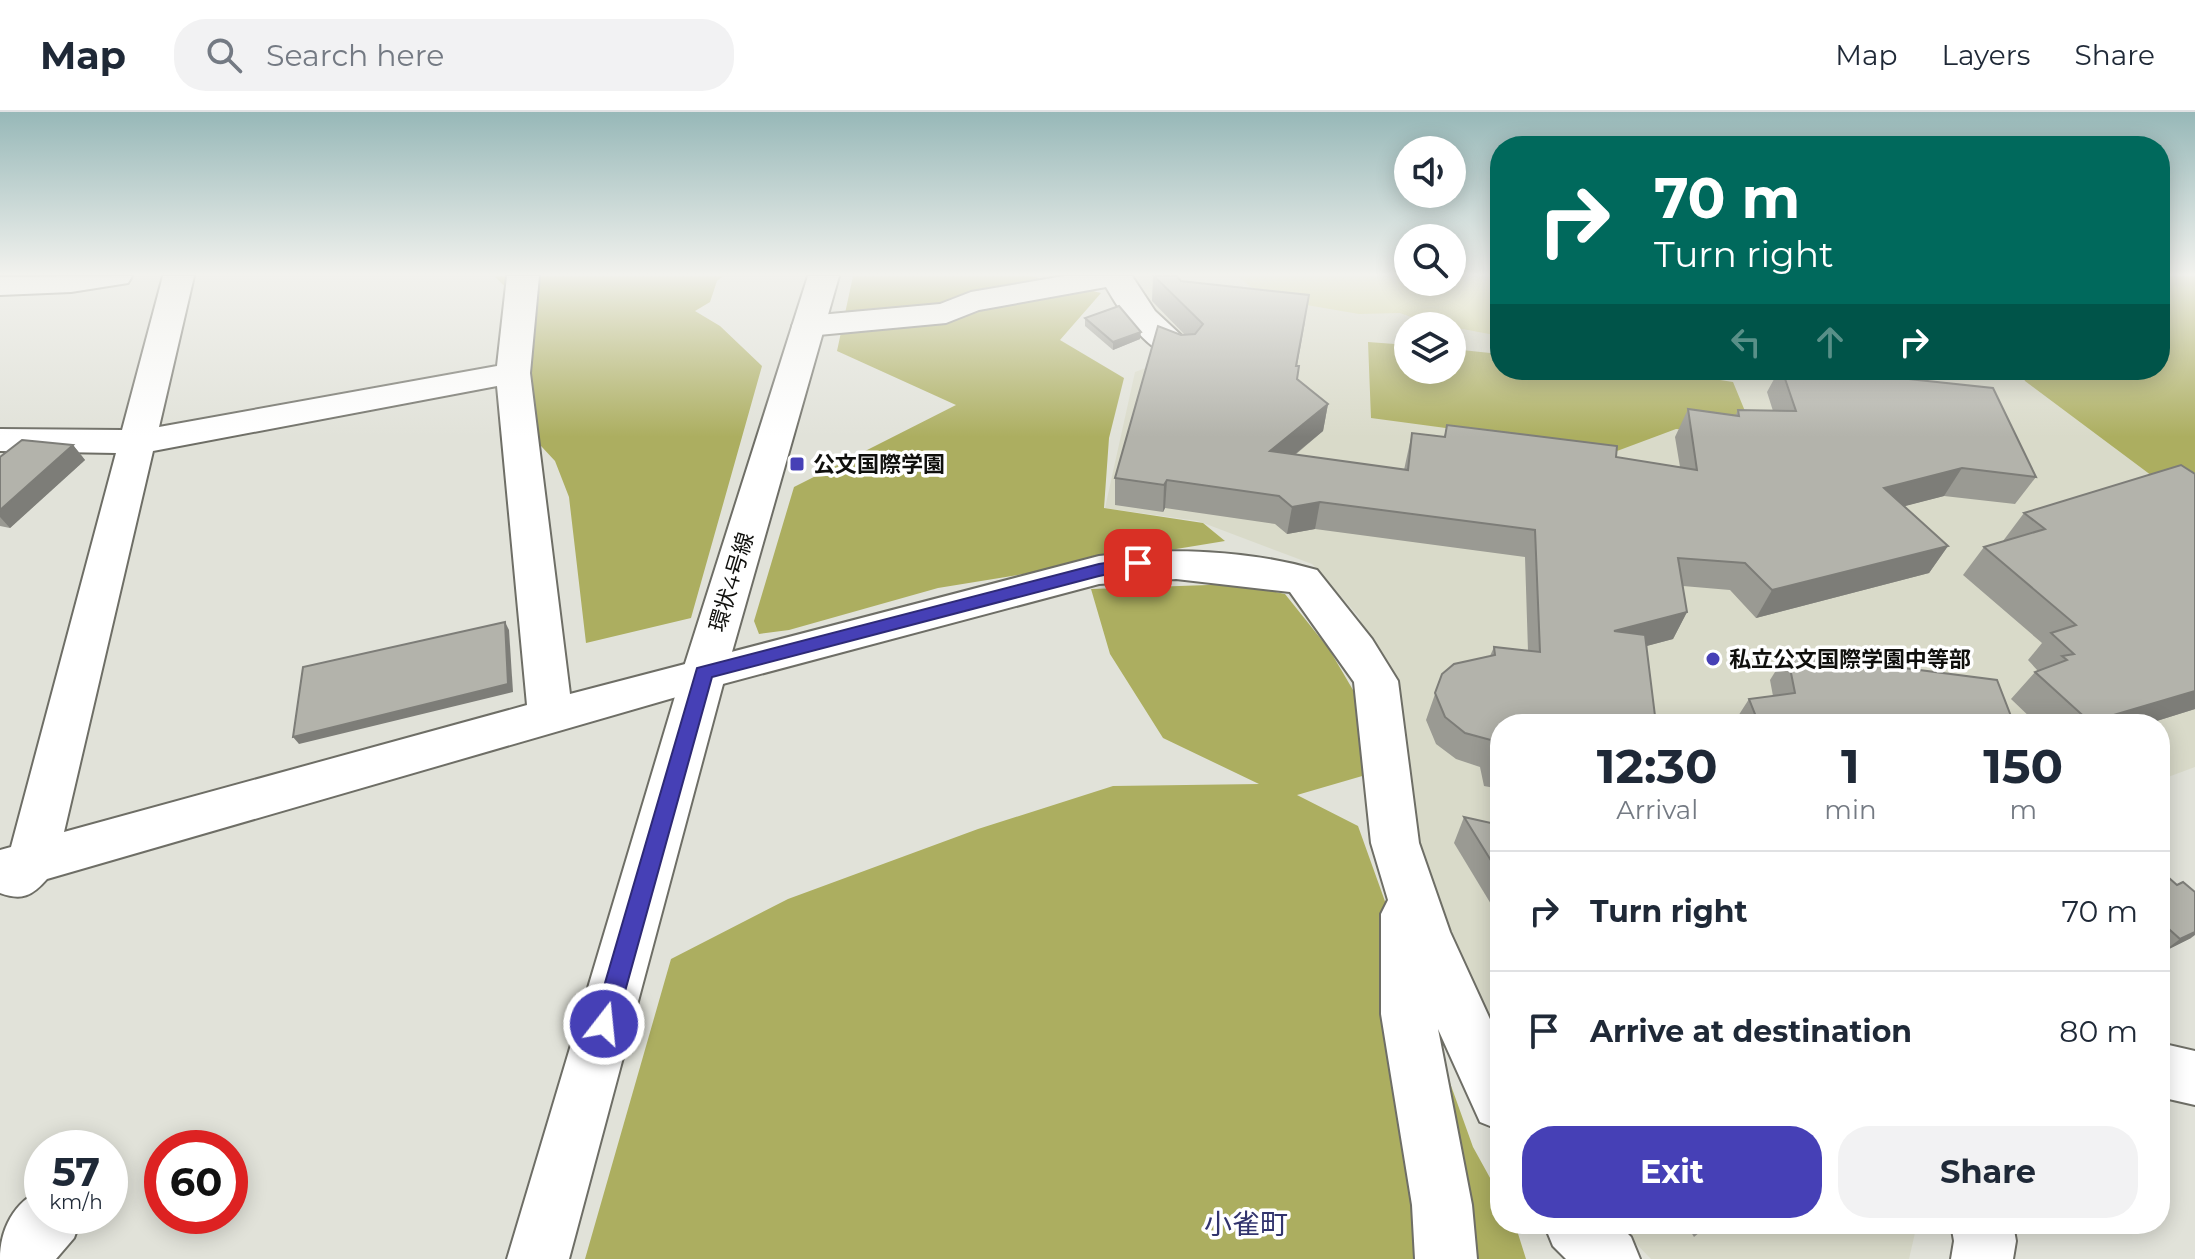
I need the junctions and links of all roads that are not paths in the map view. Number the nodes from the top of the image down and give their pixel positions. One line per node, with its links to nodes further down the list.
1 (166, 330): 8 (street)
2 (517, 330): 6 (street)
3 (807, 330): 9 (street, 環状4号線)
4 (1155, 330): 5 (street)
5 (1181, 351)
6 (513, 373): 8 (street); 10 (street)
7 (0, 440): 8 (street)
8 (139, 442): 11 (street)
9 (704, 673): 10 (street); 12 (street); 20 (street, 環状4号線)
10 (550, 716): 11 (street)
11 (11, 876)
12 (1406, 879): 15 (street); 21 (street)
13 (2170, 1072): 14 (street)
14 (2195, 1078)
15 (1490, 1081)
16 (36, 1234): 19 (street)
17 (1585, 1234): 22 (street)
18 (1984, 1234): 23 (street)
19 (23, 1259)
20 (538, 1259)
21 (1446, 1259)
22 (1609, 1259)
23 (1982, 1259)

